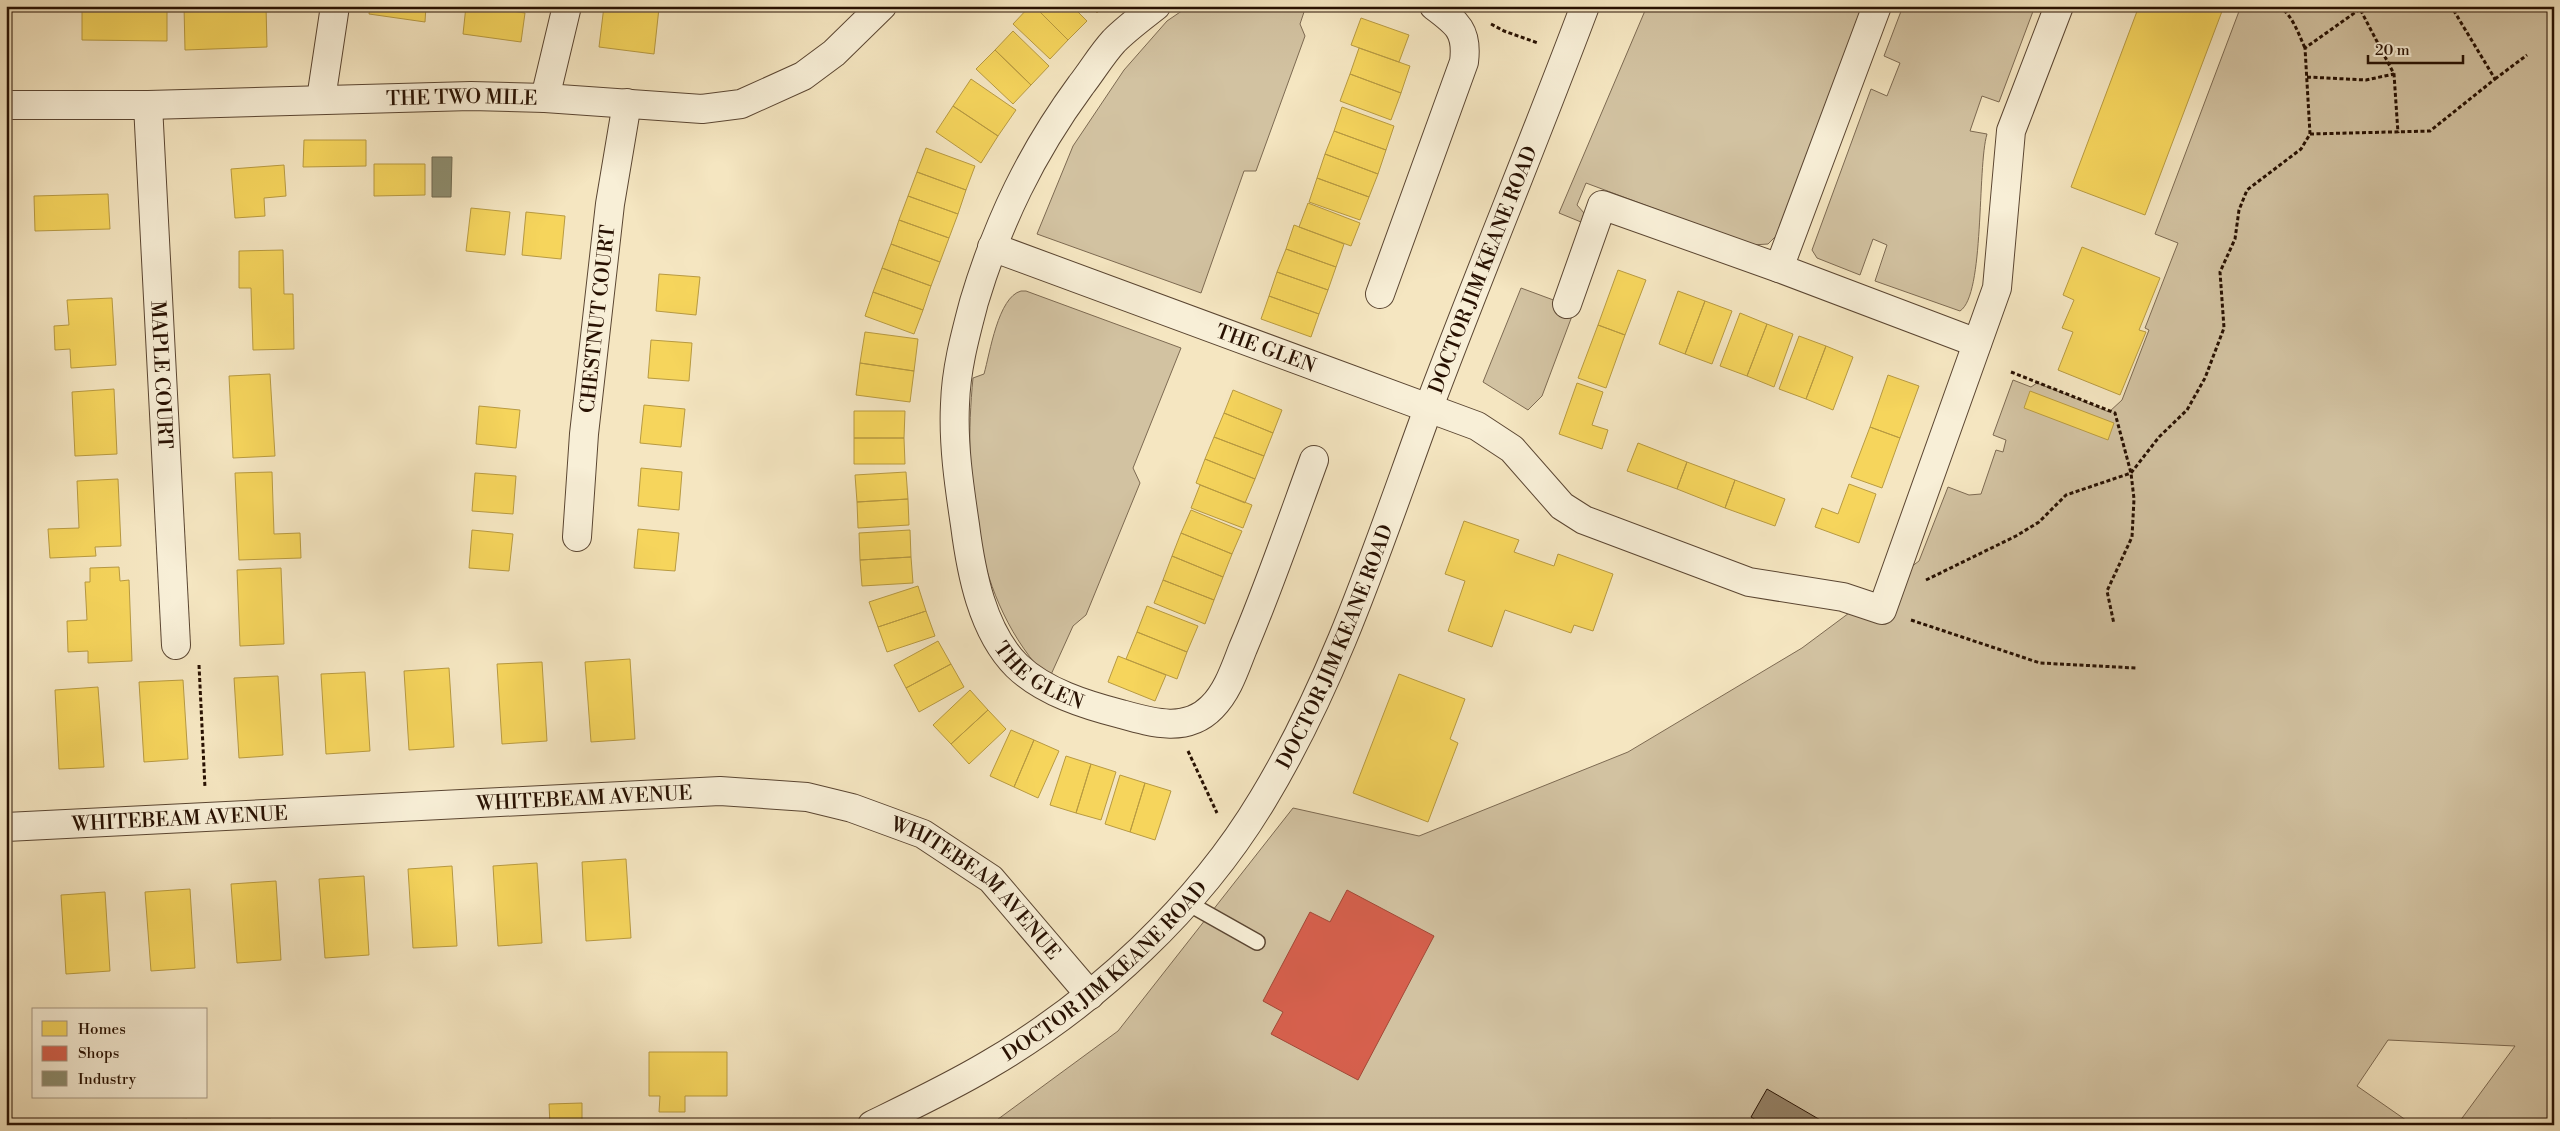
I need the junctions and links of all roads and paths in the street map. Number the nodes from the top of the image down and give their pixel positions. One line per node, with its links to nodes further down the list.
1 (335, 6): 21 (street)
2 (567, 6): 20 (street)
3 (882, 6): 22 (street, THE TWO MILE)
4 (1156, 6): 27 (street, THE GLEN)
5 (1434, 6): 13 (street)
6 (1585, 6): 15 (street, DOCTOR JIM KEANE ROAD)
7 (1878, 6): 28 (street)
8 (2059, 6): 31 (street)
9 (2279, 6): 14 (path)
10 (2378, 6): 12 (path)
11 (2451, 6): 19 (path)
12 (2361, 8): 14 (path); 17 (path)
13 (1459, 26): 15 (path); 29 (street)
14 (2305, 48): 18 (path)
15 (1567, 53): 33 (street, DOCTOR JIM KEANE ROAD)
16 (2527, 54): 19 (path)
17 (2394, 74): 18 (path); 25 (path)
18 (2307, 77): 26 (path)
19 (2495, 79): 25 (path)
20 (545, 98): 21 (street, THE TWO MILE); 22 (street, THE TWO MILE)
21 (321, 99): 24 (street, THE TWO MILE)
22 (627, 102): 36 (street, CHESTNUT COURT)
23 (10, 105): 24 (street, THE TWO MILE)
24 (148, 105): 39 (street, MAPLE COURT)
25 (2398, 133): 26 (path)
26 (2310, 134): 35 (path)
27 (992, 247): 33 (street, THE GLEN); 41 (street, THE GLEN)
28 (1780, 268): 30 (street); 31 (street)
29 (1380, 294)
30 (1567, 304)
31 (1977, 343): 37 (street)
32 (2011, 372): 35 (path)
33 (1429, 408): 37 (street, THE GLEN); 44 (street, DOCTOR JIM KEANE ROAD)
34 (1314, 460): 41 (street)
35 (2131, 473): 37 (path); 38 (path)
36 (577, 537)
37 (1886, 598): 40 (path)
38 (2114, 624)
39 (176, 645): 42 (path)
40 (2136, 668)
41 (1190, 723): 44 (path)
42 (206, 816): 43 (street, WHITEBEAM AVENUE); 47 (street, WHITEBEAM AVENUE)
43 (6, 827)
44 (1232, 844): 45 (street, DOCTOR JIM KEANE ROAD)
45 (1186, 902): 46 (lane); 47 (street, DOCTOR JIM KEANE ROAD)
46 (1257, 942)
47 (1090, 996): 48 (street, DOCTOR JIM KEANE ROAD)
48 (872, 1125)

